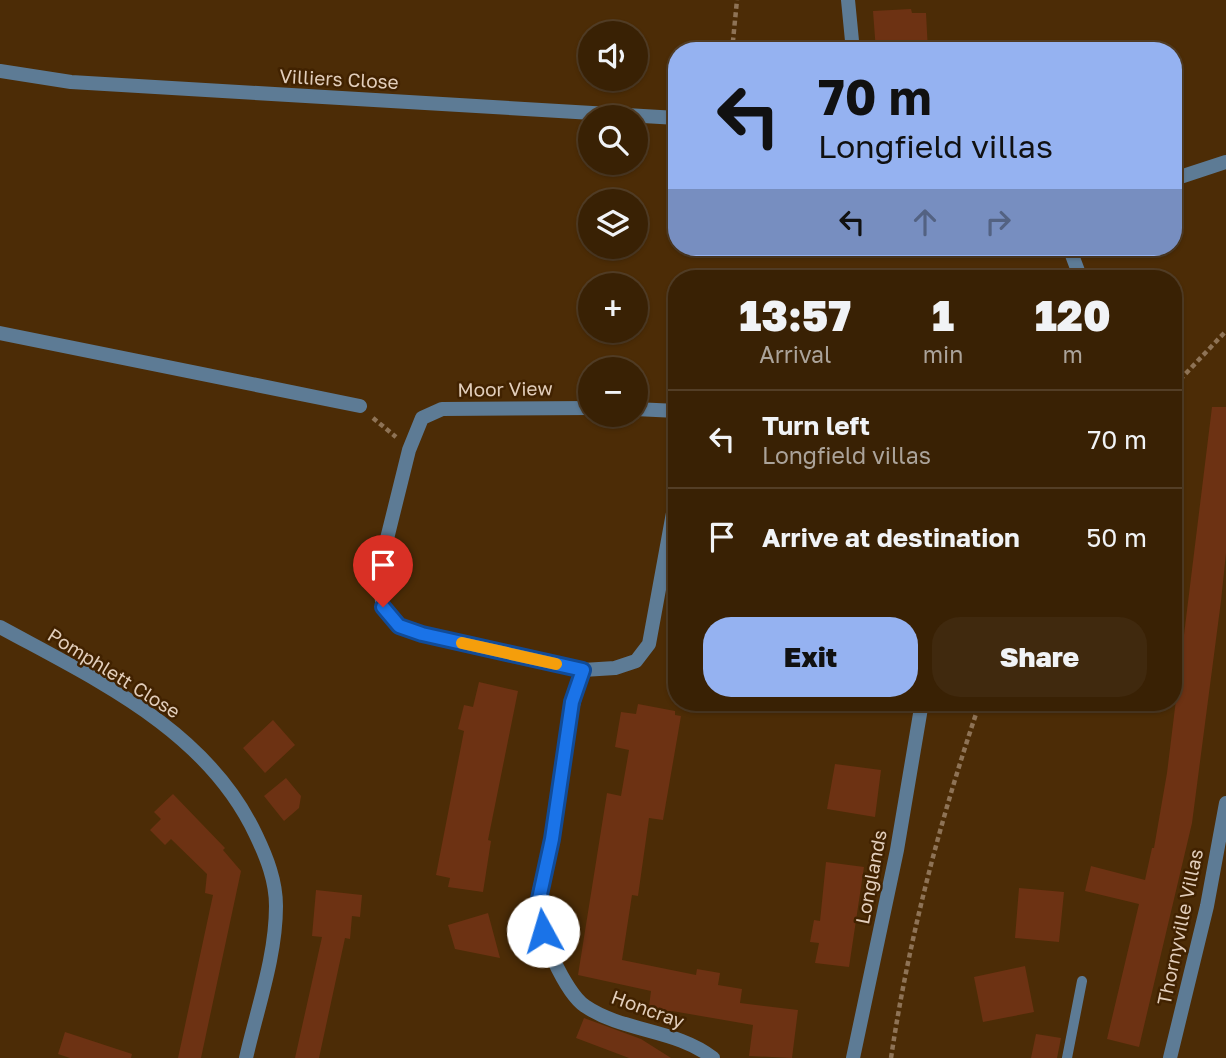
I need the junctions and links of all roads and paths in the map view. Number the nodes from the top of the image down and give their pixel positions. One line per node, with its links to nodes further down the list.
1 (737, 0): 3 (path)
2 (848, 0): 4 (street)
3 (733, 42)
4 (852, 42)
5 (0, 71): 6 (street, Villiers Close)
6 (668, 117)
7 (1226, 162): 8 (street)
8 (1182, 176)
9 (1226, 331): 11 (path)
10 (0, 333): 12 (street)
11 (1182, 378)
12 (360, 406): 16 (path)
13 (578, 408): 16 (street, Moor View)
14 (648, 410): 15 (street)
15 (668, 411)
16 (409, 450): 19 (street)
17 (668, 540): 19 (street)
18 (0, 627): 24 (street, Pomphlett Close)
19 (583, 670): 25 (street, Honcray)
20 (920, 711): 26 (street, Longlands)
21 (977, 711): 27 (path)
22 (1226, 803): 29 (street, Thornyville Villas)
23 (1082, 981): 28 (lane)
24 (246, 1058)
25 (713, 1058)
26 (852, 1058)
27 (891, 1058)
28 (1067, 1058)
29 (1170, 1058)

